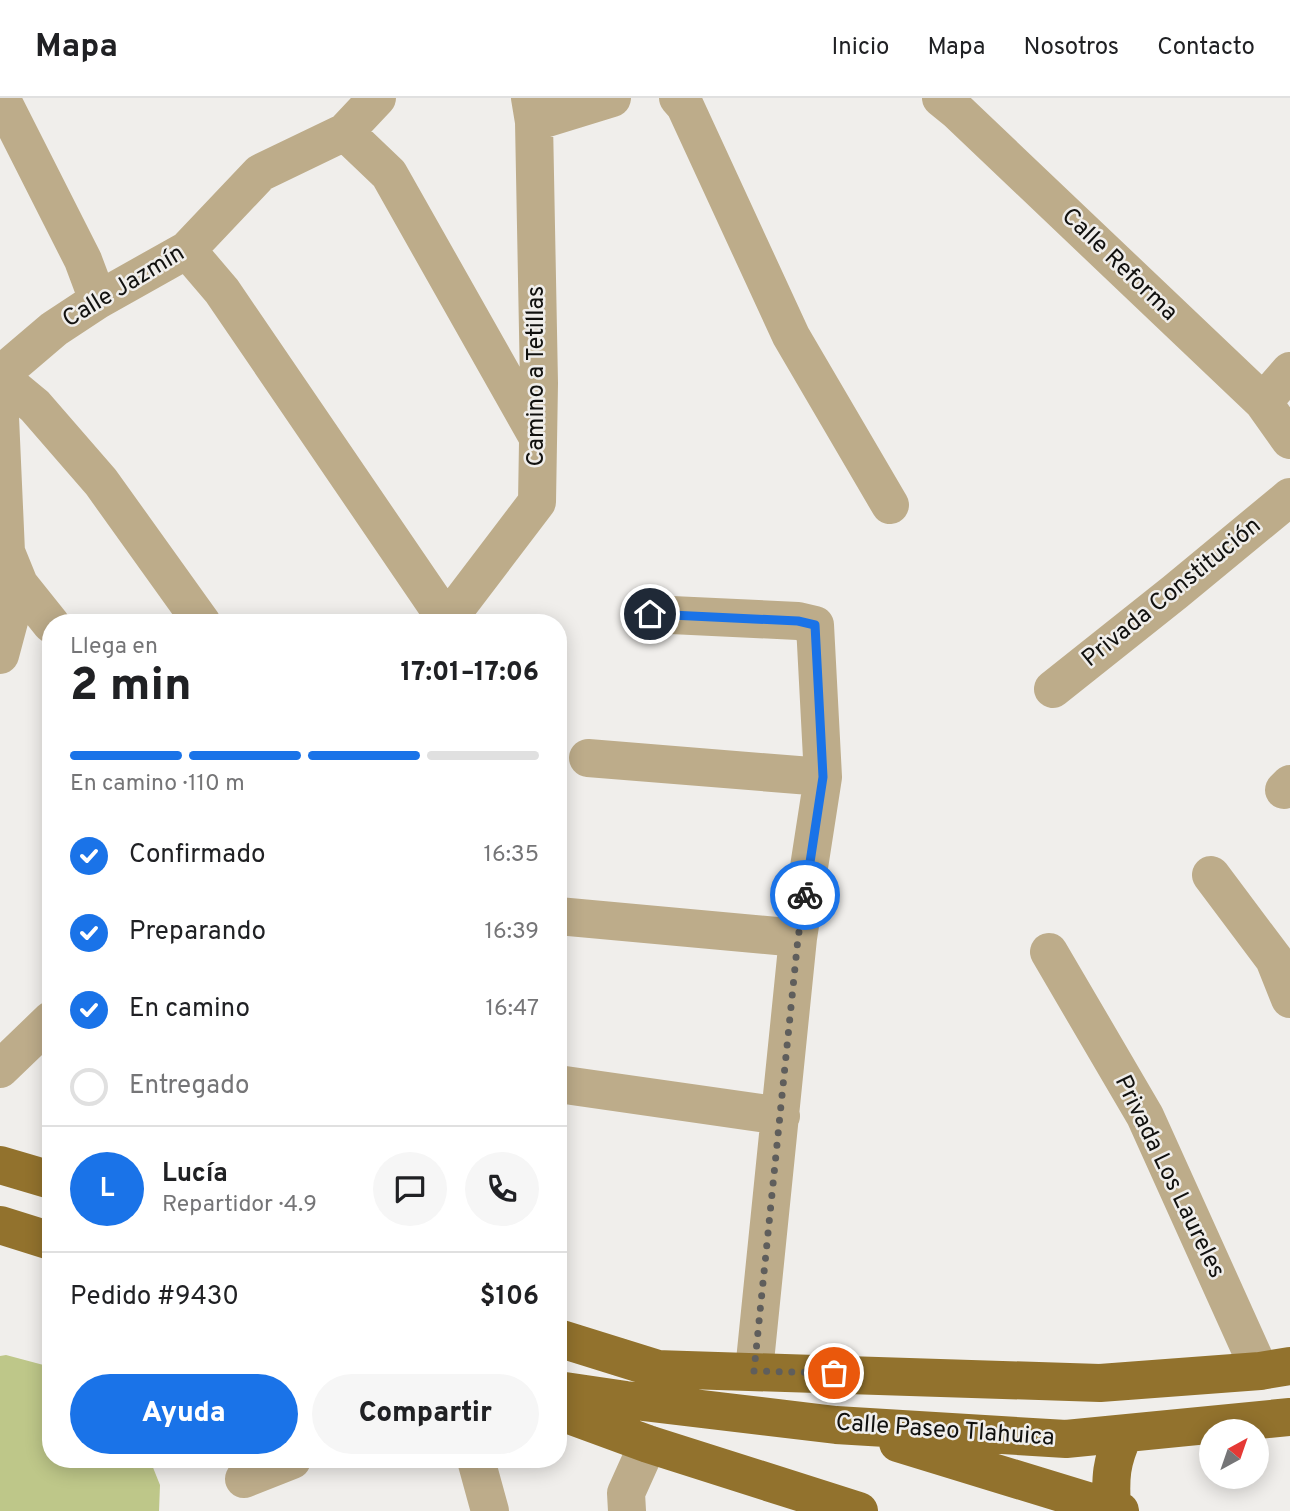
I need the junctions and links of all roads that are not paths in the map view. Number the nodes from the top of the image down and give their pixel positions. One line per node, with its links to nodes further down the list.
1 (1, 98): 9 (street)
2 (377, 98): 7 (street, Calle Jazmín)
3 (612, 98): 6 (street)
4 (678, 98): 17 (street)
5 (941, 98): 12 (street, Calle Reforma)
6 (532, 110): 14 (street, Camino a Tetillas)
7 (345, 132): 8 (street, Calle Jazmín); 14 (street)
8 (187, 250): 9 (street, Calle Jazmín); 21 (street)
9 (98, 300): 11 (street, Calle Jazmín)
10 (1290, 371): 12 (street)
11 (0, 376): 20 (street)
12 (1263, 402): 15 (street, Calle Reforma)
13 (0, 417): 18 (street)
14 (538, 437): 22 (street, Camino a Tetillas)
15 (1290, 440)
16 (1290, 497): 25 (street, Privada Constitución)
17 (890, 505)
18 (8, 563): 19 (street); 24 (street)
19 (43, 614)
20 (196, 614)
21 (441, 614)
22 (452, 614)
23 (650, 614): 27 (street)
24 (0, 655)
25 (1053, 689)
26 (588, 758): 27 (street)
27 (823, 777): 30 (street)
28 (1211, 876): 32 (street)
29 (567, 917): 30 (street)
30 (798, 938): 36 (street)
31 (1049, 951): 42 (street, Privada Los Laureles)
32 (1290, 999)
33 (42, 1029): 34 (street)
34 (0, 1069)
35 (567, 1084): 36 (street)
36 (781, 1116): 44 (street)
37 (0, 1165): 38 (main road)
38 (42, 1177)
39 (0, 1226): 40 (main road)
40 (42, 1238)
41 (567, 1341): 43 (main road)
42 (1275, 1368): 45 (main road, Calle Paseo Tlahuica)
43 (656, 1369): 44 (main road, Calle Paseo Tlahuica); 49 (main road)
44 (754, 1371): 45 (main road, Calle Paseo Tlahuica)
45 (1100, 1383): 51 (main road)
46 (567, 1391): 49 (main road, Calle Paseo Tlahuica)
47 (567, 1414): 52 (main road)
48 (1290, 1417): 50 (main road, Calle Paseo Tlahuica)
49 (836, 1425): 51 (main road, Calle Paseo Tlahuica); 56 (main road)
50 (1124, 1434): 51 (main road, Calle Paseo Tlahuica); 57 (main road)
51 (1066, 1439): 56 (main road)
52 (648, 1444): 59 (street); 60 (main road)
53 (272, 1468): 55 (street)
54 (478, 1468): 58 (street)
55 (244, 1479)
56 (1053, 1500): 57 (main road)
57 (1116, 1510)
58 (490, 1511)
59 (627, 1511)
60 (859, 1511)

